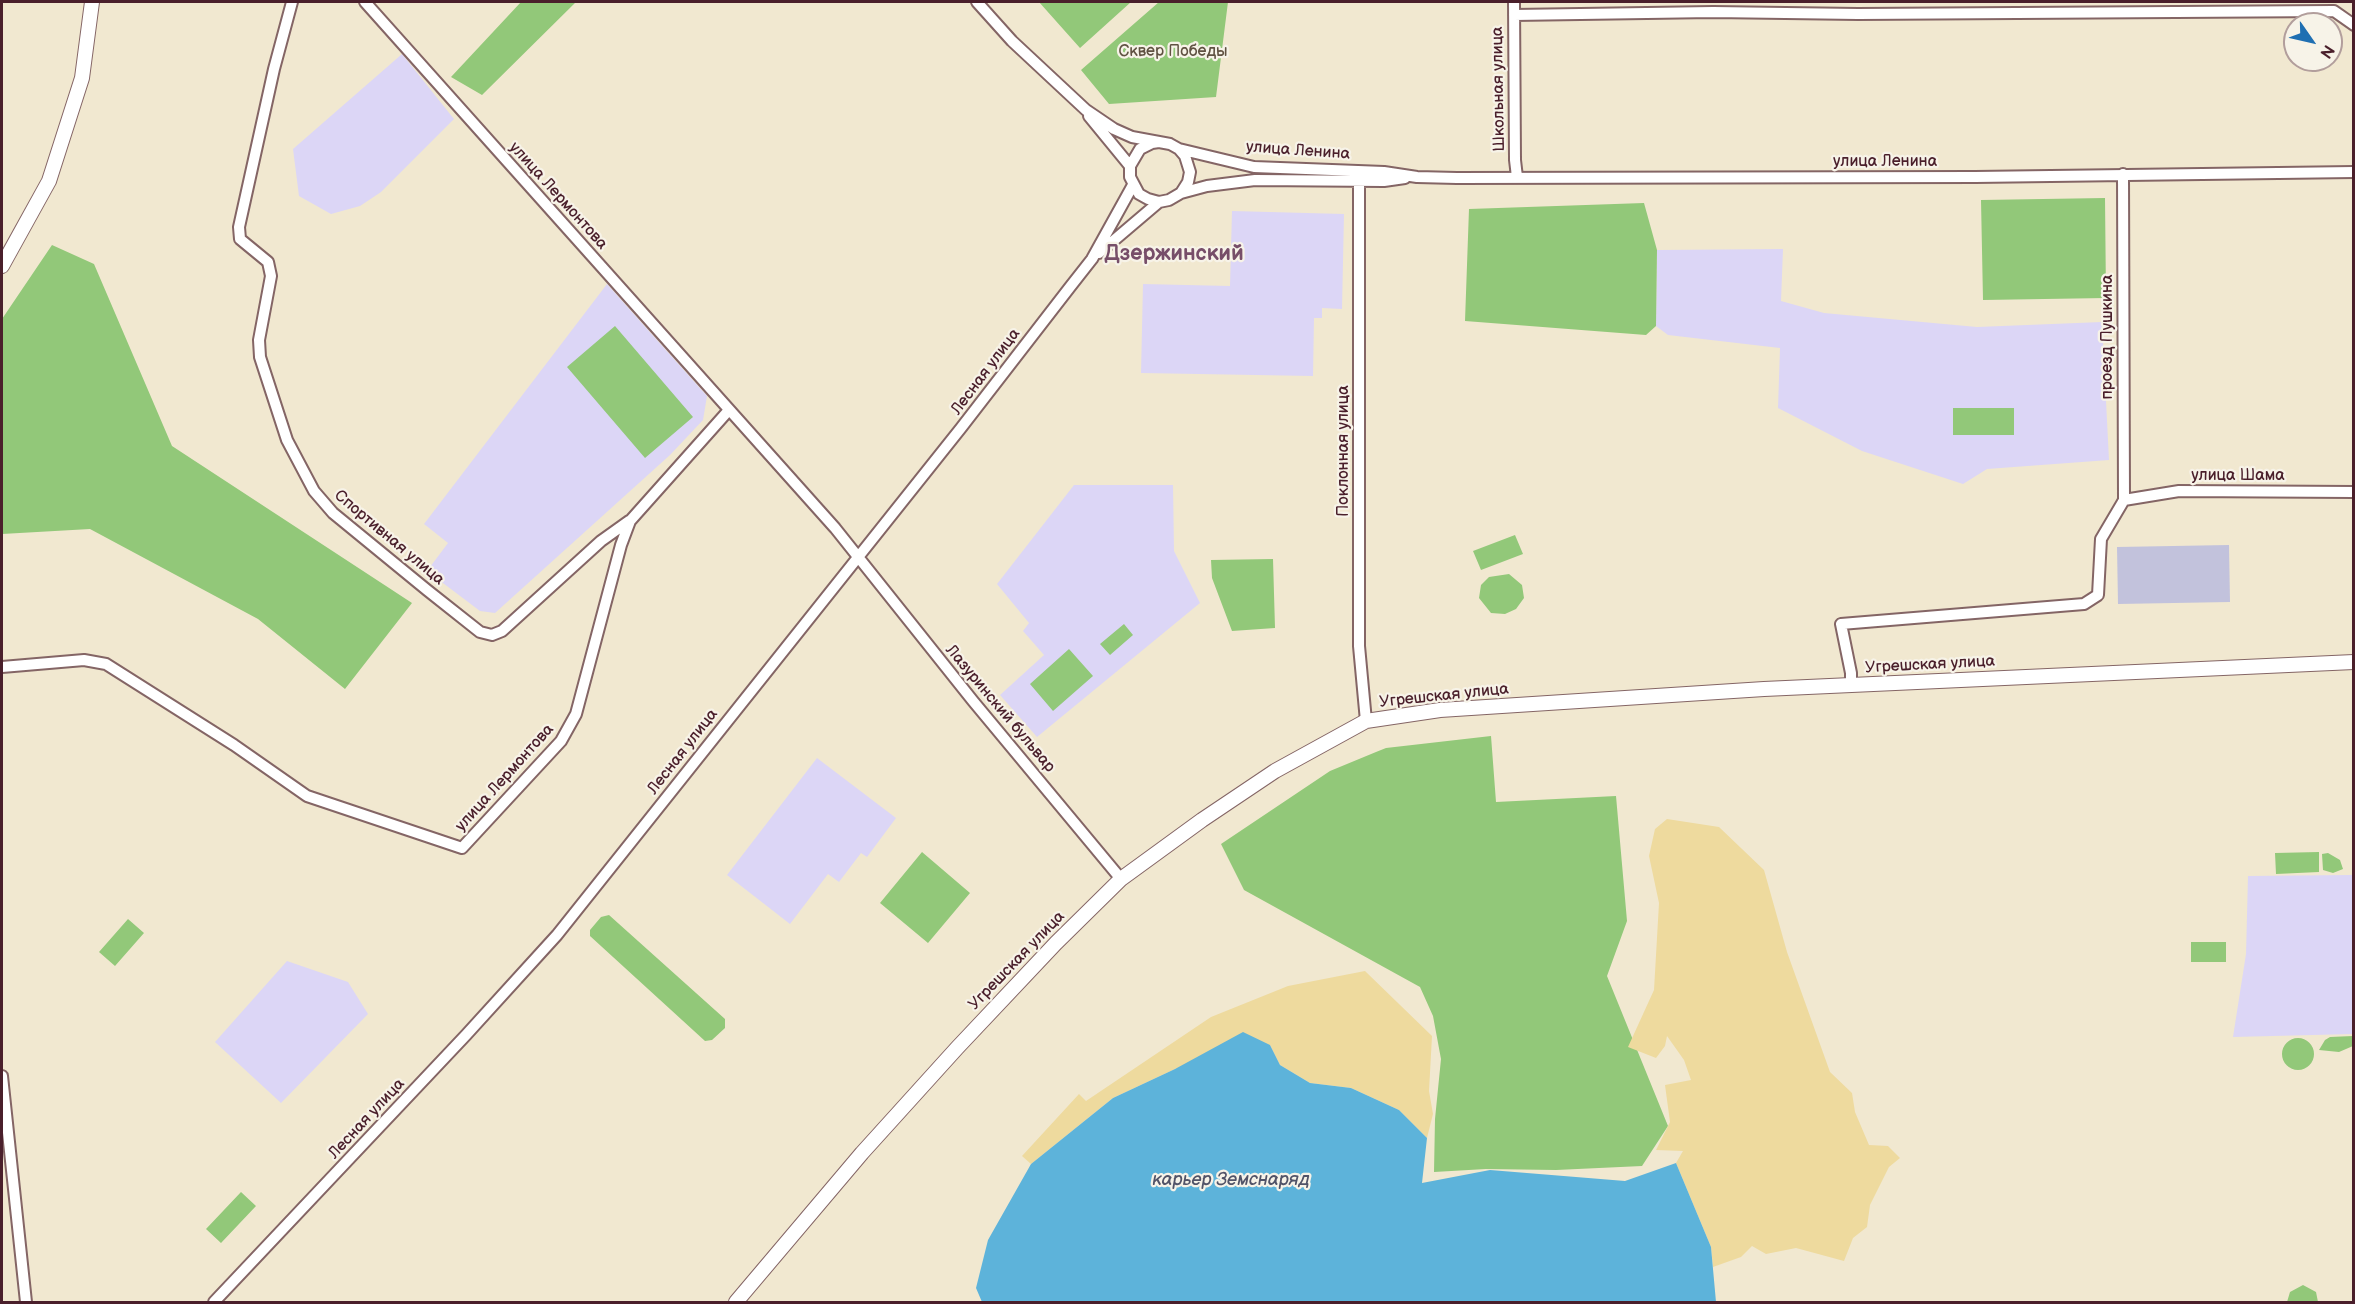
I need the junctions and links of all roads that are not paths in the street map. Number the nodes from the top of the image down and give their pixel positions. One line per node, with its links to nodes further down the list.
1 (92, 2): 25 (main road)
2 (292, 2): 29 (street, Спортивная улица)
3 (365, 2): 26 (street, улица Лермонтова)
4 (977, 2): 12 (street, улица Ленина)
5 (1514, 2): 10 (street, Школьная улица)
6 (1857, 2): 9 (street)
7 (2206, 2): 8 (street)
8 (2216, 12): 9 (street); 11 (street)
9 (1858, 14): 10 (street)
10 (1514, 15): 19 (street, Школьная улица)
11 (2354, 26)
12 (1086, 110): 13 (street, улица Ленина); 15 (street, улица Ленина)
13 (1162, 142): 14 (street, улица Ленина); 15 (street)
14 (1179, 148): 18 (street, улица Ленина); 22 (street)
15 (1130, 166): 21 (street, улица Ленина)
16 (2354, 172): 17 (street, улица Ленина)
17 (2123, 174): 19 (street, улица Ленина); 28 (street, проезд Пушкина)
18 (1417, 177): 19 (street, улица Ленина); 20 (street, улица Ленина)
19 (1517, 177)
20 (1359, 181): 22 (street, улица Ленина); 34 (street, Поклонная улица)
21 (1133, 185): 23 (street); 24 (street, Лесная улица)
22 (1181, 193): 23 (street, улица Ленина)
23 (1159, 202): 24 (street, улица Ленина)
24 (1092, 259): 30 (street, Лесная улица)
25 (2, 266)
26 (729, 410): 29 (street, улица Лермонтова); 30 (street, улица Лермонтова)
27 (2354, 492): 28 (street, улица Шама)
28 (2124, 500): 33 (street)
29 (630, 521): 32 (street, улица Лермонтова)
30 (857, 557): 35 (street, Лазуринский бульвар); 38 (street, Лесная улица)
31 (2354, 662): 33 (main road, Угрешская улица)
32 (2, 667)
33 (1851, 685): 34 (main road, Угрешская улица)
34 (1366, 721): 35 (main road, Угрешская улица)
35 (1121, 879): 39 (main road, Угрешская улица)
36 (2, 1076): 37 (street)
37 (26, 1302)
38 (214, 1302)
39 (736, 1302)

